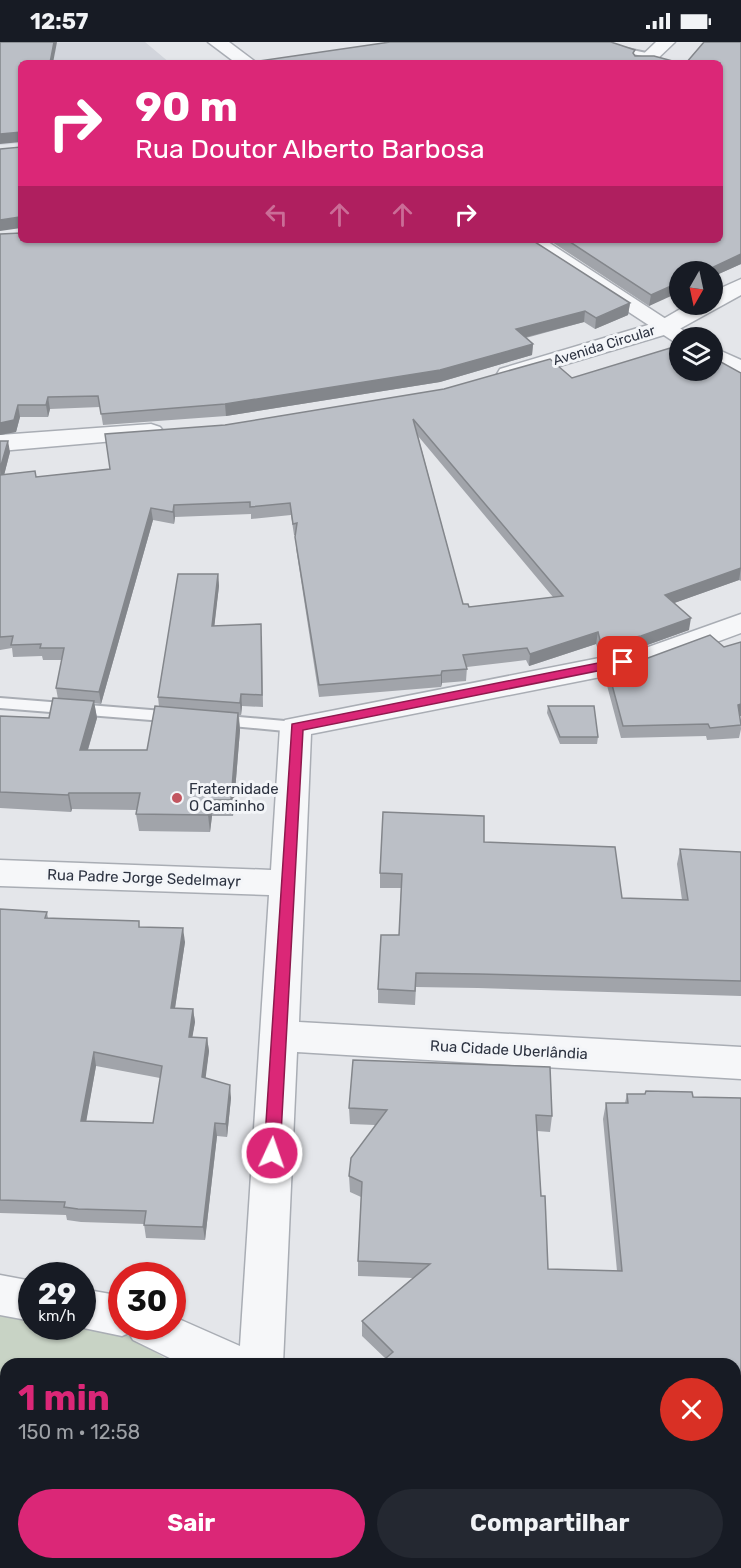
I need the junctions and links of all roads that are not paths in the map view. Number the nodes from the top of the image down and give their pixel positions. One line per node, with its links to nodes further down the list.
1 (579, 42): 4 (lane)
2 (666, 42): 4 (street)
3 (223, 43): 5 (street)
4 (647, 59)
5 (244, 60)
6 (535, 243): 11 (street)
7 (741, 286): 8 (street)
8 (723, 295)
9 (694, 315): 10 (street, Avenida Circular)
10 (681, 327)
11 (669, 328)
12 (669, 334): 15 (street, Avenida Circular)
13 (723, 360): 14 (street)
14 (741, 370)
15 (485, 381)
16 (178, 430): 17 (street)
17 (0, 443)
18 (741, 623): 20 (street)
19 (0, 703): 20 (lane)
20 (296, 727): 22 (street)
21 (0, 873): 22 (street, Rua Padre Jorge Sedelmayr)
22 (289, 883): 23 (street)
23 (278, 1036): 24 (street, Rua Cidade Uberlândia); 29 (street)
24 (741, 1063)
25 (0, 1295): 26 (street)
26 (18, 1298)
27 (178, 1340): 28 (street)
28 (217, 1358)
29 (261, 1358)

